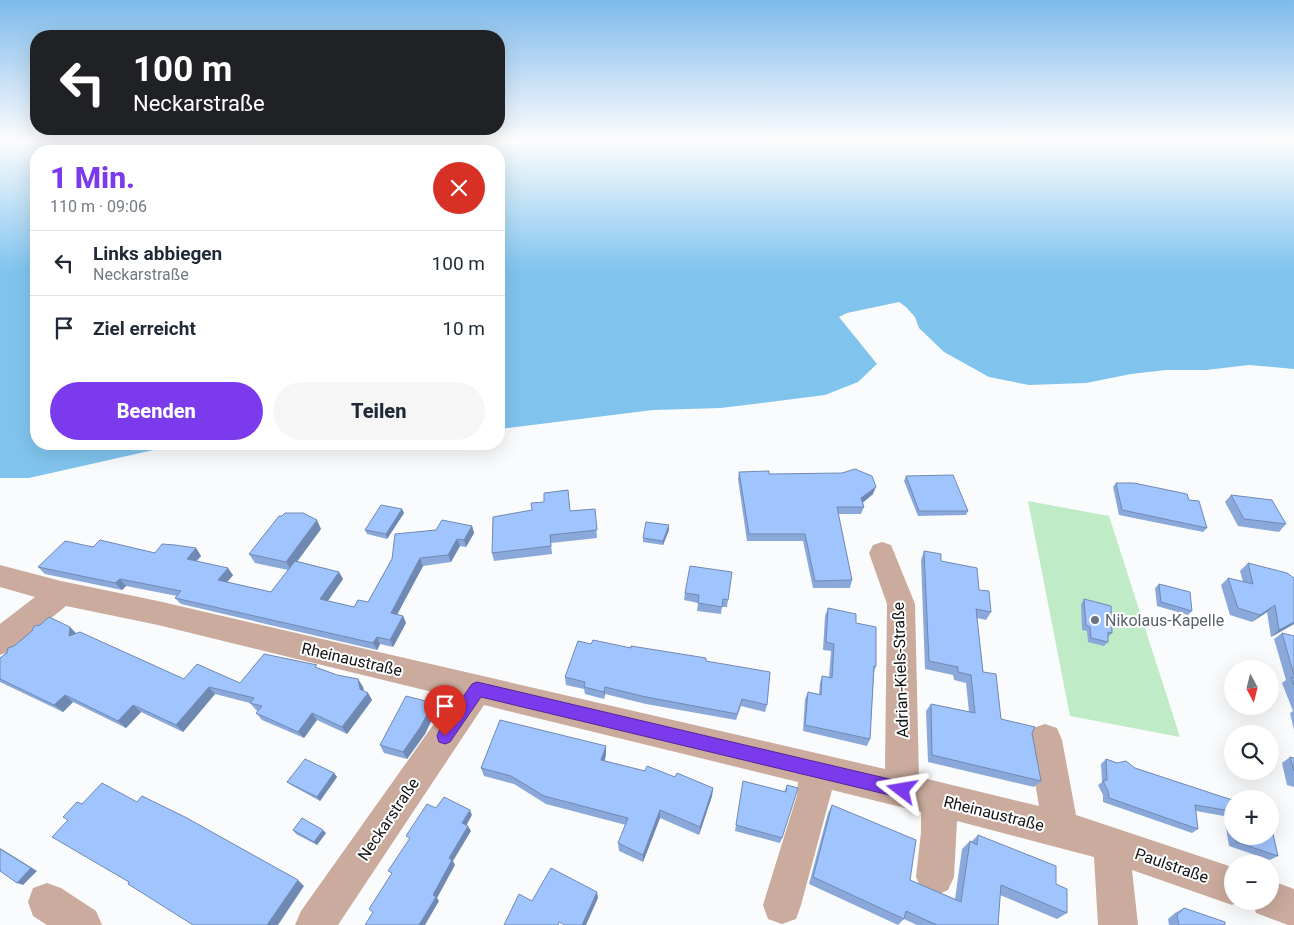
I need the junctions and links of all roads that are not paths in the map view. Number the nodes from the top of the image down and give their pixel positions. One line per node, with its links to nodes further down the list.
1 (882, 554): 8 (street, Adrian-Kiels-Straße)
2 (0, 576): 3 (street, Rheinaustraße)
3 (60, 593): 4 (street); 5 (street, Rheinaustraße)
4 (0, 642)
5 (477, 689): 7 (street, Rheinaustraße); 19 (street, Neckarstraße)
6 (1045, 740): 10 (street)
7 (818, 770): 8 (street, Rheinaustraße); 16 (street)
8 (902, 790): 9 (street, Rheinaustraße)
9 (938, 799): 10 (street, Rheinaustraße); 12 (street)
10 (1061, 830): 11 (street, Rheinaustraße)
11 (1111, 844): 13 (street, Paulstraße); 20 (street)
12 (935, 877)
13 (1224, 883)
14 (47, 902): 18 (street)
15 (1279, 902): 17 (street)
16 (782, 905)
17 (1294, 908)
18 (82, 925)
19 (315, 925)
20 (1118, 925)

